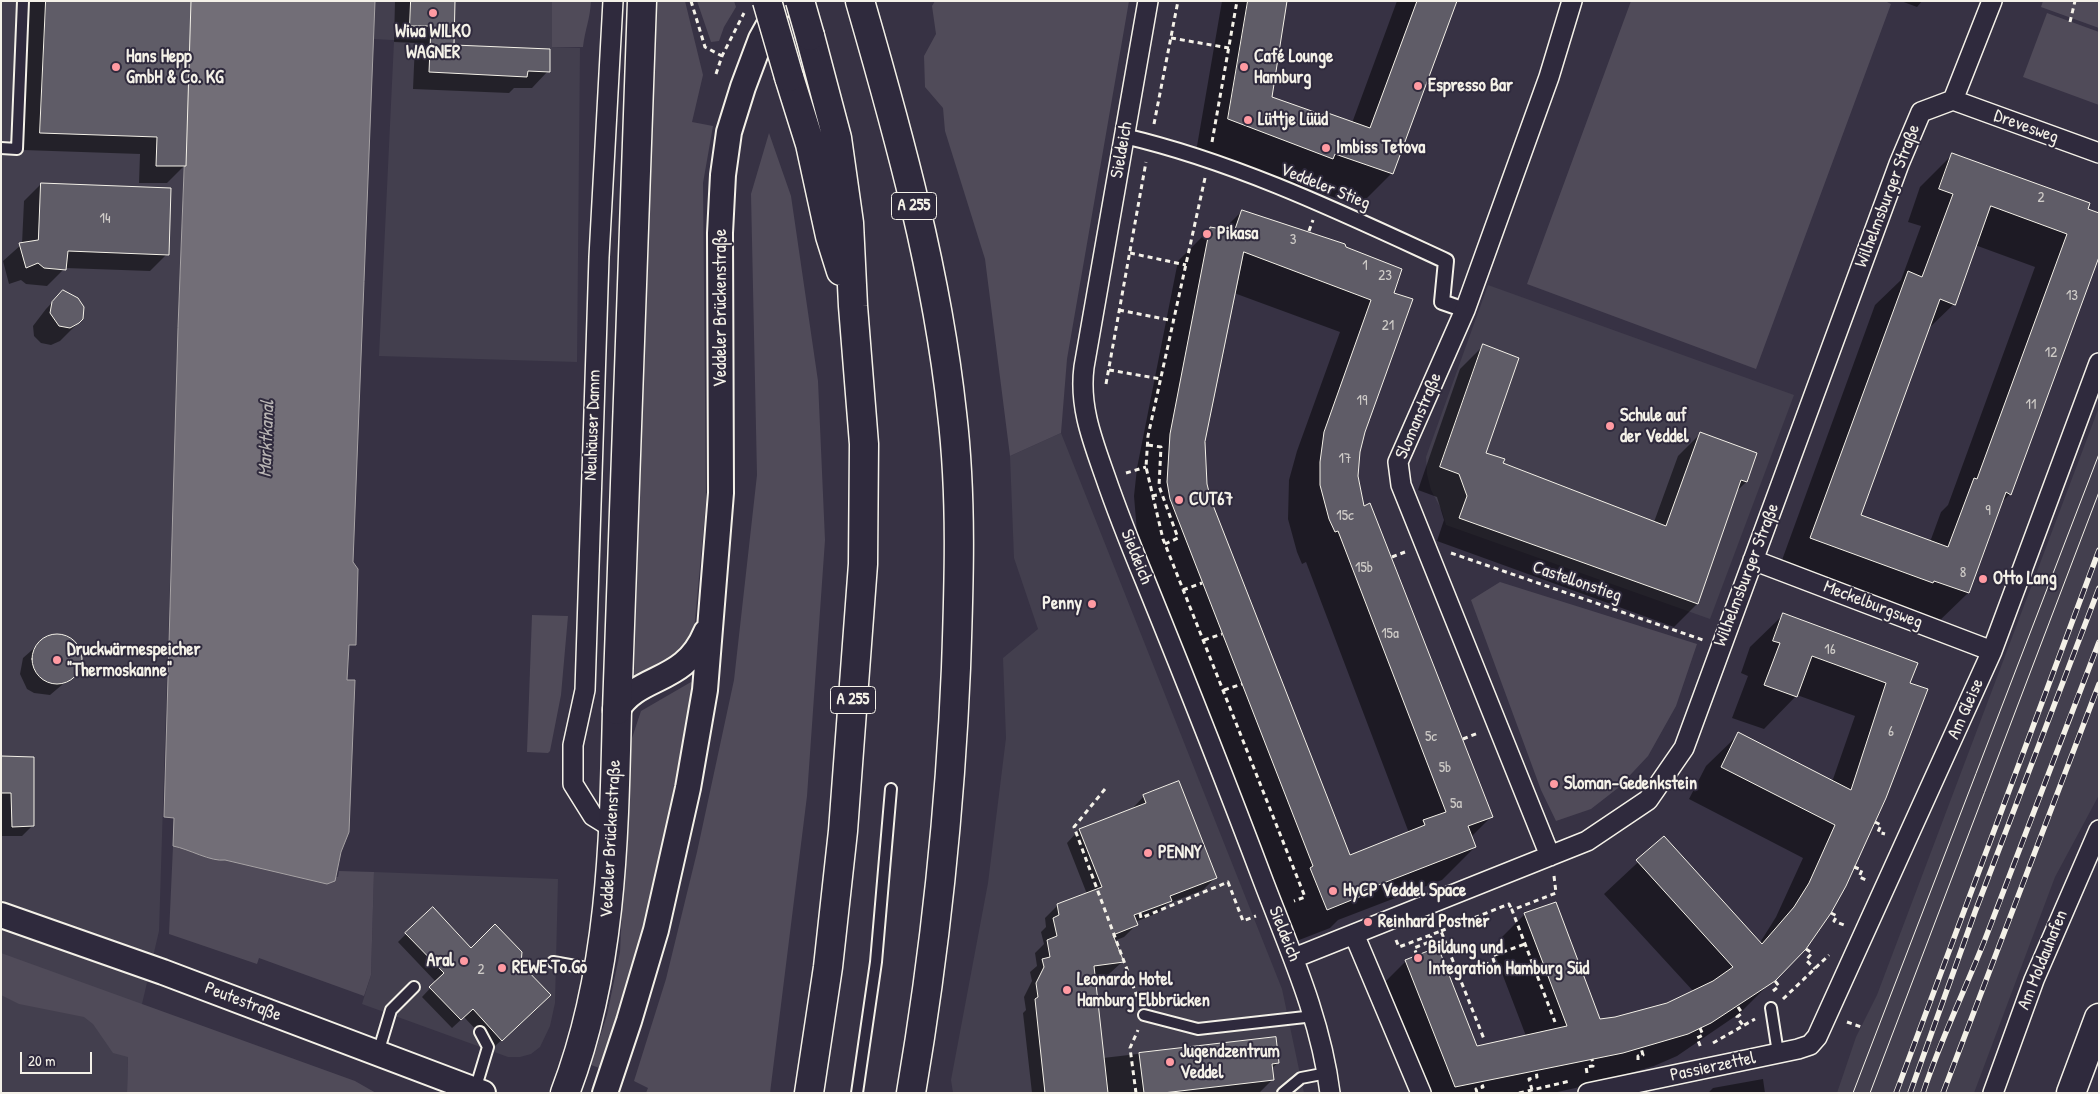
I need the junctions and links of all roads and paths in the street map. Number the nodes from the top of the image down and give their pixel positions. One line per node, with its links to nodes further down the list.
1 (22, 1): 23 (lane)
2 (613, 1): 55 (street, Neuhäuser Damm)
3 (642, 1): 51 (main road)
4 (691, 1): 18 (path)
5 (782, 1): 44 (street, Veddeler Brückenstraße)
6 (800, 1): 28 (main road, A 255, bridge)
7 (860, 1): 101 (main road, A 255)
8 (1148, 1): 21 (street, Sieldeich)
9 (1178, 1): 16 (path)
10 (1237, 1): 17 (path)
11 (1572, 1): 30 (street, Slomanstraße)
12 (1992, 1): 20 (street)
13 (2075, 1): 15 (path)
14 (756, 5): 18 (path); 28 (main road, bridge)
15 (2070, 22)
16 (1171, 38): 17 (path); 22 (path)
17 (1229, 48): 25 (path)
18 (722, 56): 19 (path)
19 (716, 74)
20 (1953, 100): 24 (street, Drevesweg); 41 (street, Wilhelmsburger Straße)
21 (1124, 136): 22 (street, Veddeler Stieg); 61 (street, Sieldeich)
22 (1150, 142): 25 (street, Veddeler Stieg); 26 (path)
23 (1, 148)
24 (2099, 153)
25 (1209, 162): 27 (path); 30 (street, Veddeler Stieg)
26 (1130, 253): 27 (path); 29 (path)
27 (1186, 265): 31 (path)
28 (853, 306): 112 (main road, A 255)
29 (1119, 310): 31 (path); 33 (path)
30 (1465, 310): 40 (street, Slomanstraße)
31 (1174, 321): 34 (path)
32 (2099, 362): 48 (street, Am Gleise)
33 (1109, 370): 34 (path); 35 (path)
34 (1161, 379): 36 (path)
35 (1105, 393)
36 (1148, 445): 37 (path); 38 (path)
37 (1161, 494): 38 (path); 39 (path)
38 (1152, 496): 39 (path)
39 (1165, 544): 43 (path)
40 (1425, 544): 47 (path, Castellonstieg); 58 (street, Slomanstraße)
41 (1753, 560): 47 (street, Wilhelmsburger Straße); 48 (street, Meckelburgsweg)
42 (1202, 583): 43 (path)
43 (1183, 590): 46 (path)
44 (708, 625): 51 (street, Veddeler Brückenstraße); 111 (street, Veddeler Brückenstraße)
45 (1222, 634): 46 (path)
46 (1204, 640): 50 (path)
47 (1720, 646): 58 (street, Wilhelmsburger Straße)
48 (1992, 651): 93 (street, Am Gleise)
49 (1242, 684): 50 (path)
50 (1224, 690): 61 (path)
51 (616, 710): 55 (main road, Veddeler Brückenstraße)
52 (891, 789): 113 (lane)
53 (1105, 789): 85 (path)
54 (1875, 822): 57 (path)
55 (614, 828): 78 (main road, Veddeler Brückenstraße)
56 (2099, 830): 122 (street, Am Moldauhafen)
57 (1878, 832)
58 (1550, 856): 62 (path); 68 (street, Wilhelmsburger Straße)
59 (1854, 867): 60 (path)
60 (1859, 877)
61 (1274, 909): 63 (path); 75 (street, Sieldeich)
62 (1512, 910): 67 (path); 71 (path)
63 (1140, 913)
64 (1831, 913): 66 (path)
65 (1, 915): 98 (street, Peutestraße)
66 (1848, 927)
67 (1441, 931): 69 (path); 79 (path)
68 (1354, 934): 75 (street, Wilhelmsburger Straße); 119 (street)
69 (1430, 935): 70 (path); 74 (path)
70 (1406, 944)
71 (1525, 944): 79 (path); 88 (path)
72 (1835, 948): 77 (path)
73 (1806, 949): 77 (path)
74 (1417, 955)
75 (1294, 958): 86 (street, Sieldeich)
76 (553, 962): 78 (lane)
77 (1815, 969): 84 (path)
78 (599, 970): 110 (main road, Veddeler Brückenstraße)
79 (1459, 976): 92 (path)
80 (1774, 981): 82 (path)
81 (414, 988): 98 (lane)
82 (1773, 991)
83 (1738, 1007): 89 (path)
84 (1772, 1008): 89 (path); 97 (lane)
85 (1144, 1015): 86 (lane); 116 (path)
86 (1314, 1016): 104 (street, Sieldeich)
87 (2099, 1018): 123 (main road)
88 (1555, 1022)
89 (1744, 1026): 95 (path)
90 (1700, 1028): 95 (path)
91 (480, 1032): 109 (lane)
92 (1484, 1039)
93 (1810, 1046): 97 (street, Passierzettel)
94 (1641, 1048): 99 (path)
95 (1702, 1050): 96 (path)
96 (1693, 1052)
97 (1778, 1053): 106 (street, Passierzettel)
98 (378, 1054): 107 (street, Peutestraße)
99 (1638, 1056)
100 (1592, 1059): 102 (path)
101 (916, 1065): 114 (main road, A 255); 115 (main road)
102 (1586, 1067)
103 (1536, 1071): 108 (path)
104 (1327, 1073): 117 (lane); 118 (street, Sieldeich)
105 (1482, 1082): 120 (path)
106 (1583, 1086): 108 (path)
107 (450, 1087): 109 (street, Peutestraße)
108 (1532, 1090): 121 (path)
109 (479, 1091)
110 (565, 1093)
111 (605, 1093)
112 (809, 1093)
113 (857, 1093)
114 (911, 1093)
115 (926, 1093)
116 (1136, 1093)
117 (1283, 1093)
118 (1330, 1093)
119 (1421, 1093)
120 (1477, 1093)
121 (1519, 1093)
122 (1993, 1093)
123 (2071, 1093)

